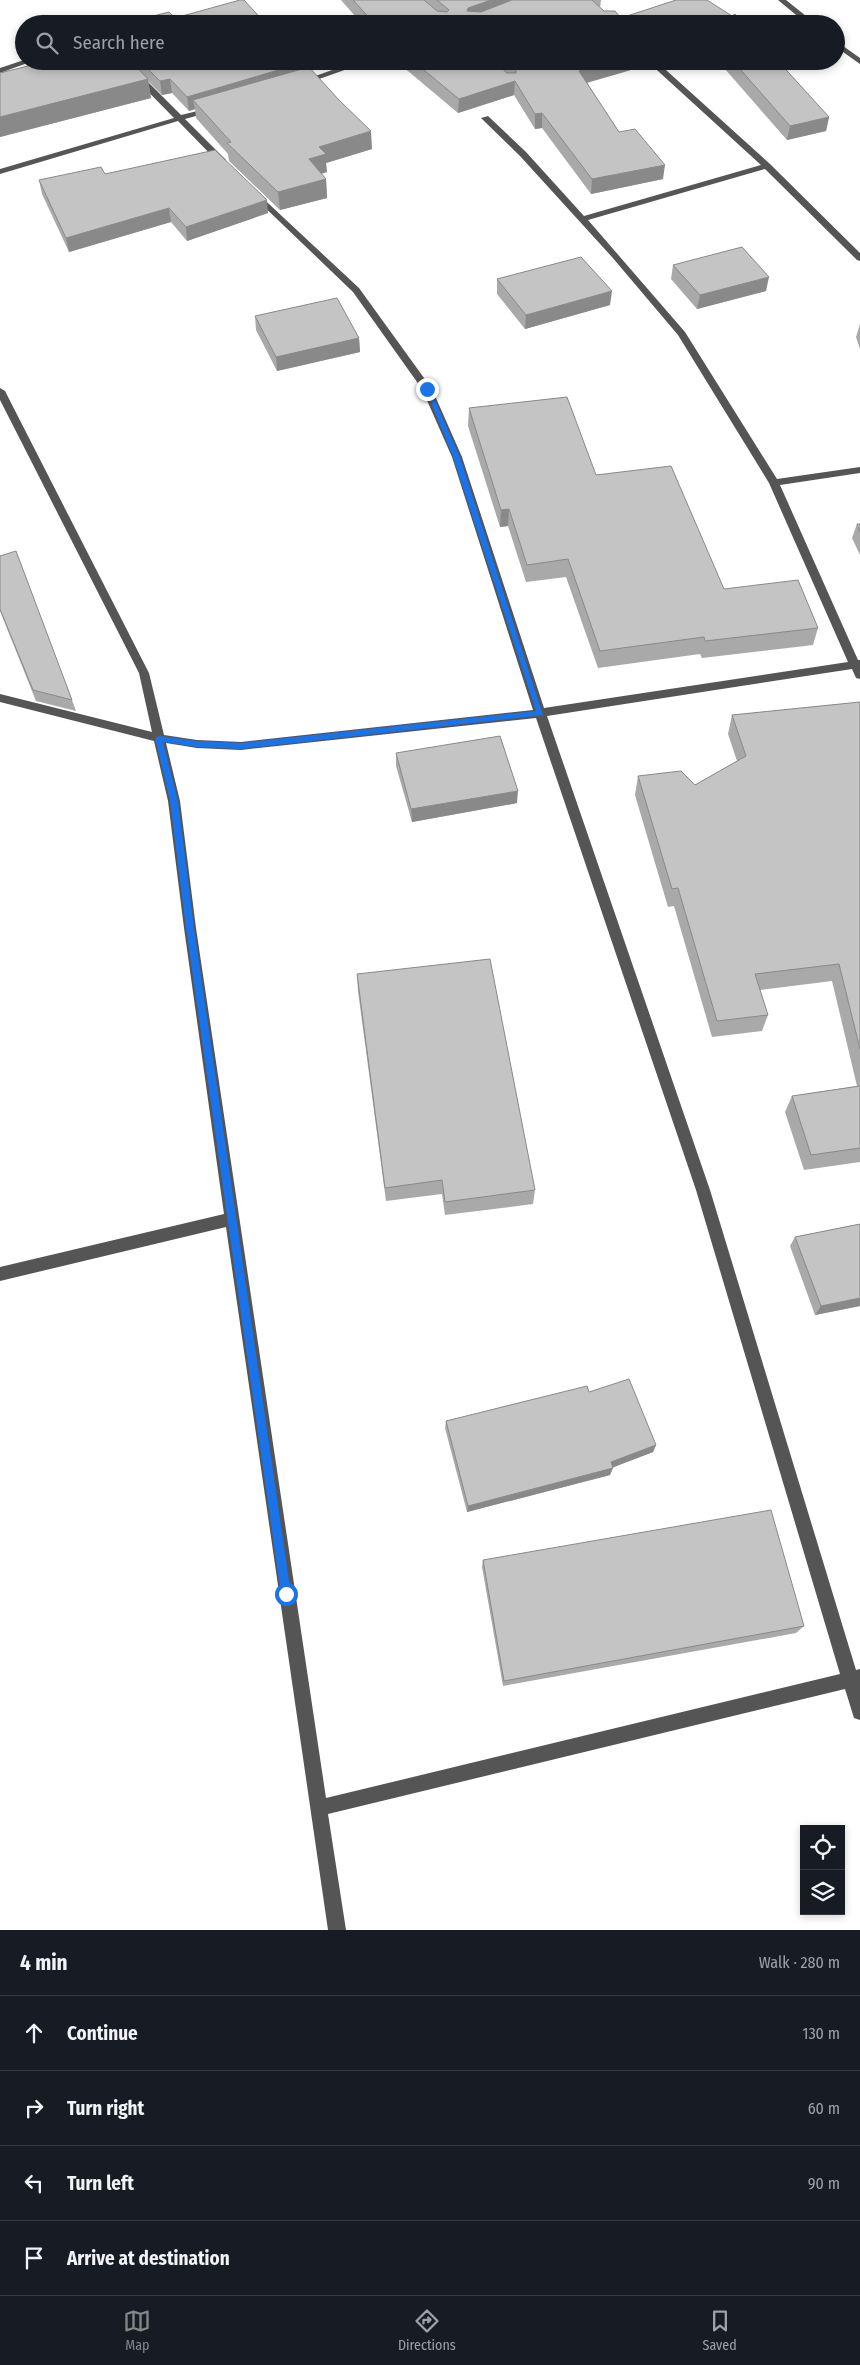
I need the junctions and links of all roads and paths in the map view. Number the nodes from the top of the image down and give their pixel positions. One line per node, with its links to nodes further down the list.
1 (782, 0): 2 (street)
2 (801, 15)
3 (845, 50): 4 (street)
4 (860, 62)
5 (15, 66): 9 (street)
6 (131, 70): 13 (street)
7 (332, 70): 10 (street)
8 (661, 70): 14 (street)
9 (0, 71)
10 (297, 84)
11 (224, 106): 13 (street)
12 (486, 118): 18 (street)
13 (177, 119): 15 (street); 16 (street)
14 (767, 166): 18 (street); 19 (street)
15 (227, 167)
16 (0, 172)
17 (249, 187): 25 (street)
18 (582, 219): 22 (street)
19 (860, 258)
20 (0, 391): 26 (street)
21 (860, 470): 22 (street)
22 (774, 483): 23 (street)
23 (858, 668): 25 (street)
24 (0, 698): 26 (street)
25 (540, 713): 26 (street); 29 (street)
26 (159, 738): 27 (street)
27 (232, 1219): 28 (street); 31 (street)
28 (0, 1274)
29 (855, 1678): 30 (street); 31 (street)
30 (860, 1712)
31 (319, 1808): 32 (street)
32 (337, 1930)

